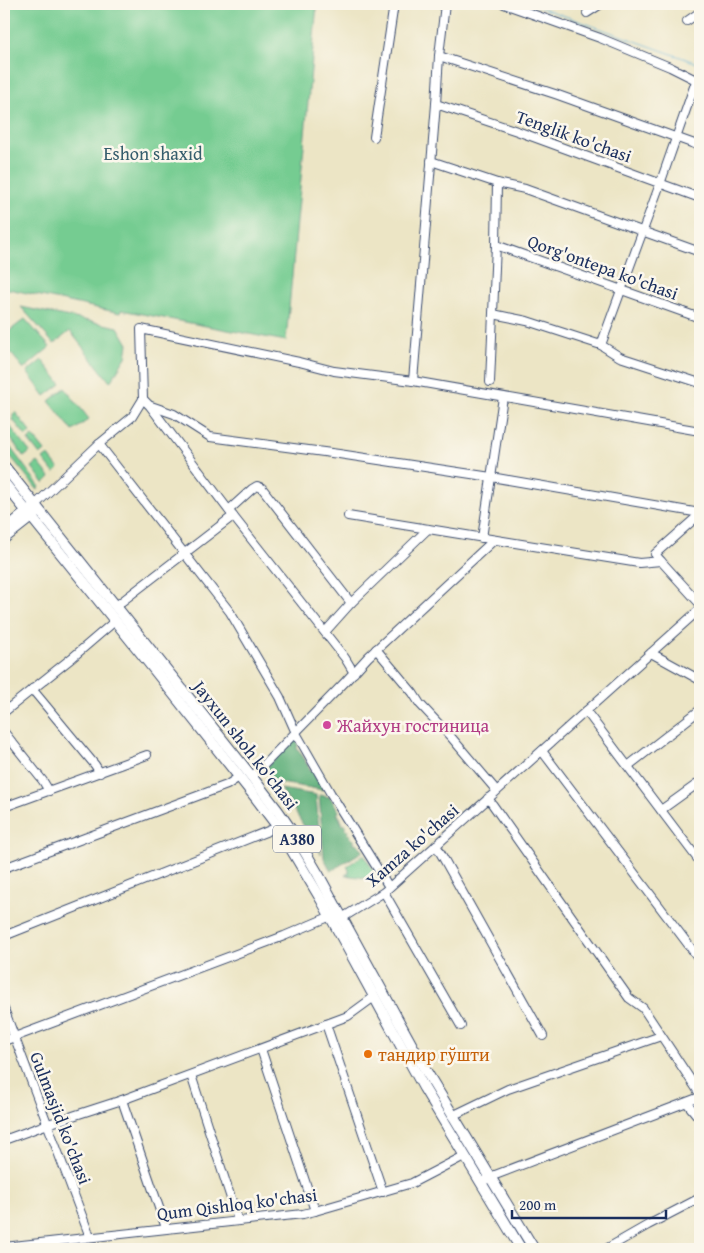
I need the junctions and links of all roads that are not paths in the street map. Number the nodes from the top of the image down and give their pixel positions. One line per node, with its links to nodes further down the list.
1 (394, 4): 11 (street)
2 (445, 4): 8 (street)
3 (504, 4): 9 (street)
4 (601, 4): 5 (street)
5 (587, 12)
6 (700, 12): 7 (street)
7 (687, 21)
8 (439, 56): 10 (street); 12 (street)
9 (698, 81): 12 (street)
10 (436, 104): 14 (street); 16 (street, Tenglik ko'chasi)
11 (374, 137)
12 (676, 137): 13 (street); 16 (street)
13 (700, 146)
14 (431, 161): 15 (street); 25 (street)
15 (497, 184): 18 (street); 19 (street)
16 (660, 184): 17 (street, Tenglik ko'chasi); 18 (street)
17 (700, 198)
18 (642, 231): 20 (street); 21 (street)
19 (496, 245): 21 (street, Qorg'ontepa ko'chasi); 22 (street)
20 (700, 252)
21 (621, 290): 23 (street, Qorg'ontepa ko'chasi); 24 (street)
22 (493, 314): 24 (street); 26 (street)
23 (700, 318)
24 (601, 345): 27 (street)
25 (412, 381): 28 (street); 29 (street)
26 (490, 382)
27 (700, 383)
28 (503, 397): 31 (street); 34 (street)
29 (143, 399): 30 (street); 32 (street)
30 (150, 406): 34 (street); 37 (street)
31 (700, 431)
32 (99, 444): 36 (street); 45 (street)
33 (4, 466): 36 (highway, Jayxun shoh ko'chasi / A380)
34 (491, 477): 38 (street); 42 (street)
35 (4, 483): 36 (highway, Jayxun shoh ko'chasi / A380)
36 (33, 512): 41 (main road); 43 (main road); 49 (highway, Jayxun shoh ko'chasi / A380); 51 (highway, Jayxun shoh ko'chasi / A380)
37 (231, 513): 45 (street); 47 (street); 52 (street)
38 (700, 514): 46 (street)
39 (348, 516): 40 (street)
40 (428, 529): 42 (street); 47 (street)
41 (4, 530)
42 (482, 538): 44 (street)
43 (4, 539)
44 (494, 540): 46 (street); 53 (street)
45 (185, 553): 49 (street); 62 (street)
46 (661, 561): 48 (street)
47 (351, 603): 52 (street)
48 (700, 604)
49 (116, 606): 68 (highway, Jayxun shoh ko'chasi / A380)
50 (700, 609): 54 (street, Xamza ko'chasi)
51 (115, 620): 57 (street); 67 (highway, Jayxun shoh ko'chasi / A380)
52 (325, 632): 55 (street)
53 (376, 649): 55 (street); 70 (street)
54 (651, 653): 56 (street); 59 (street, Xamza ko'chasi)
55 (354, 673): 62 (street)
56 (700, 680)
57 (32, 688): 60 (street); 66 (street)
58 (700, 710): 65 (street)
59 (586, 711): 63 (street, Xamza ko'chasi); 65 (street)
60 (4, 712)
61 (4, 732): 71 (street)
62 (296, 733): 68 (street); 80 (street)
63 (542, 751): 70 (street, Xamza ko'chasi); 84 (street)
64 (147, 756): 66 (street)
65 (628, 766): 74 (street)
66 (100, 773): 71 (street)
67 (239, 777): 75 (highway, Jayxun shoh ko'chasi / A380); 79 (street)
68 (252, 777): 82 (highway, Jayxun shoh ko'chasi / A380)
69 (700, 782): 74 (street)
70 (496, 790): 72 (street, Xamza ko'chasi)
71 (49, 791): 73 (street)
72 (488, 798): 76 (street, Xamza ko'chasi); 90 (street)
73 (4, 808)
74 (661, 810): 77 (street)
75 (278, 827): 81 (highway, Jayxun shoh ko'chasi / A380); 83 (street)
76 (436, 845): 80 (street, Xamza ko'chasi); 89 (street)
77 (698, 853): 78 (street)
78 (700, 862)
79 (4, 868)
80 (387, 890): 82 (street, Xamza ko'chasi); 88 (street)
81 (331, 916): 82 (street); 85 (highway, Jayxun shoh ko'chasi / A380); 91 (street)
82 (342, 918): 98 (highway, Jayxun shoh ko'chasi / A380)
83 (4, 936)
84 (700, 960)
85 (374, 997): 87 (street); 102 (highway, Jayxun shoh ko'chasi / A380)
86 (4, 1009): 91 (street, Gulmasjid ko'chasi)
87 (326, 1024): 93 (street); 105 (street)
88 (461, 1026)
89 (543, 1036)
90 (661, 1036): 95 (street); 98 (street)
91 (14, 1037): 92 (street); 100 (street, Gulmasjid ko'chasi)
92 (4, 1041)
93 (261, 1049): 94 (street); 107 (street)
94 (191, 1075): 96 (street); 108 (street)
95 (700, 1096): 97 (street)
96 (122, 1100): 100 (street); 109 (street)
97 (688, 1103): 99 (street); 103 (street)
98 (452, 1116): 103 (highway, Jayxun shoh ko'chasi / A380)
99 (700, 1119)
100 (48, 1124): 101 (street); 110 (street, Gulmasjid ko'chasi)
101 (4, 1140)
102 (464, 1156): 104 (highway, Jayxun shoh ko'chasi / A380); 105 (street, Qum Qishloq ko'chasi)
103 (490, 1177): 104 (street); 113 (highway, Jayxun shoh ko'chasi / A380)
104 (480, 1183): 112 (highway, Jayxun shoh ko'chasi / A380)
105 (383, 1192): 107 (street, Qum Qishloq ko'chasi)
106 (700, 1198): 114 (street)
107 (315, 1212): 108 (street, Qum Qishloq ko'chasi)
108 (238, 1220): 109 (street, Qum Qishloq ko'chasi)
109 (166, 1228): 110 (street, Qum Qishloq ko'chasi)
110 (90, 1237): 111 (street, Qum Qishloq ko'chasi)
111 (4, 1247)
112 (521, 1249)
113 (534, 1249)
114 (606, 1249)

